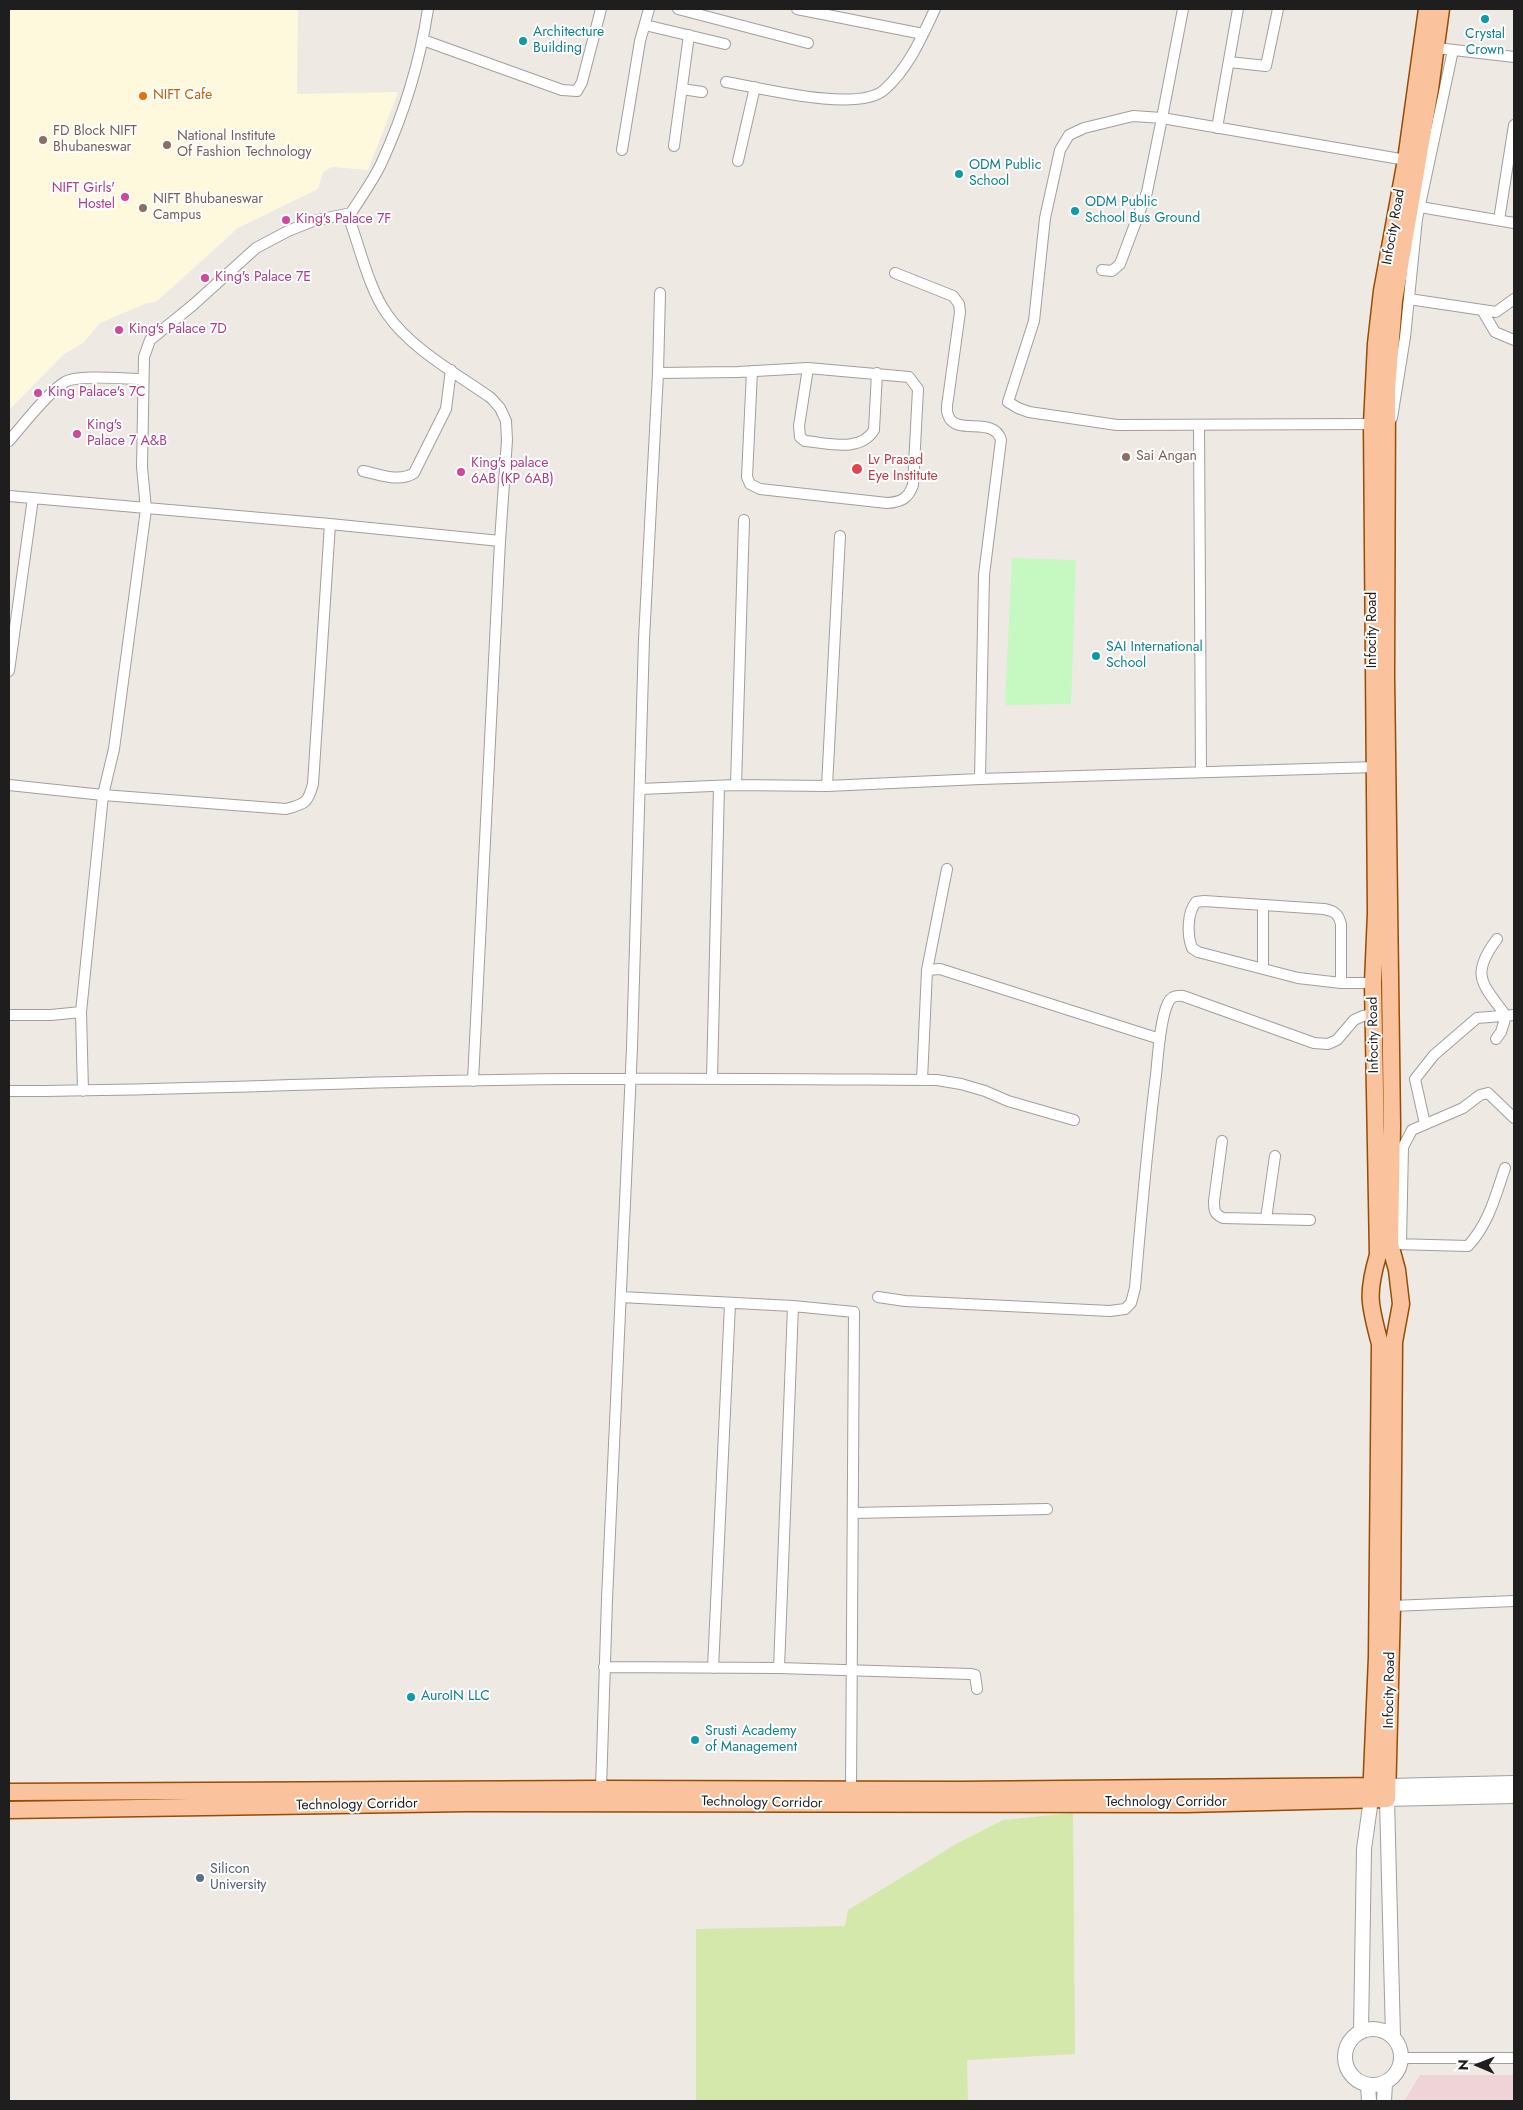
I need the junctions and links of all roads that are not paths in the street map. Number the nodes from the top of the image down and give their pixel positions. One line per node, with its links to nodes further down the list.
1 (428, 9): 16 (street)
2 (601, 9): 16 (street)
3 (650, 9): 13 (street)
4 (678, 9): 18 (street)
5 (797, 9): 14 (street)
6 (934, 9): 14 (street)
7 (1183, 9): 26 (street)
8 (1238, 9): 21 (street)
9 (1278, 9): 21 (street)
10 (1427, 9): 31 (main road, Infocity Road)
11 (1441, 9): 19 (main road, Infocity Road)
12 (1448, 9): 19 (street)
13 (645, 25): 15 (street); 30 (street)
14 (923, 34): 23 (street)
15 (689, 35): 17 (street); 24 (street)
16 (423, 40): 34 (street)
17 (725, 44)
18 (808, 44)
19 (1444, 49): 20 (street); 33 (street); 37 (main road, Infocity Road)
20 (1514, 57)
21 (1229, 62): 28 (street)
22 (726, 82): 23 (street)
23 (755, 87): 32 (street)
24 (682, 89): 25 (street); 29 (street)
25 (702, 92)
26 (1162, 118): 28 (street); 38 (street); 51 (street)
27 (1514, 125): 35 (street)
28 (1217, 128): 31 (street)
29 (674, 146)
30 (622, 150)
31 (1406, 160): 37 (main road, Infocity Road)
32 (738, 161)
33 (1420, 207): 35 (street); 41 (street)
34 (351, 213): 46 (street); 50 (street)
35 (1499, 220): 36 (street)
36 (1514, 223)
37 (1397, 244): 52 (main road, Infocity Road)
38 (1102, 270)
39 (895, 273): 67 (street)
40 (660, 293): 48 (street)
41 (1409, 299): 43 (street); 52 (street)
42 (1514, 299): 43 (street)
43 (1482, 310): 44 (street)
44 (1514, 340)
45 (808, 368): 47 (street); 49 (street); 49 (street)
46 (451, 370): 54 (street); 62 (street)
47 (752, 370): 48 (street); 49 (street)
48 (658, 373): 72 (street)
49 (878, 373)
50 (143, 379): 53 (street); 57 (street)
51 (1199, 425): 52 (street); 66 (street)
52 (1379, 427): 60 (main road, Infocity Road)
53 (9, 441)
54 (363, 471)
55 (9, 496): 56 (street)
56 (33, 498): 57 (street); 63 (street)
57 (146, 509): 59 (street); 73 (street)
58 (744, 520): 69 (street)
59 (330, 524): 62 (street); 73 (street)
60 (1379, 525): 65 (main road, Infocity Road); 74 (main road, Infocity Road)
61 (840, 536): 71 (street)
62 (500, 541): 91 (street)
63 (13, 605): 64 (street)
64 (9, 671)
65 (1375, 767): 66 (street); 74 (main road, Infocity Road)
66 (1201, 772): 67 (street)
67 (980, 779): 71 (street)
68 (9, 785): 73 (street)
69 (736, 785): 70 (street); 71 (street)
70 (720, 786): 72 (street); 89 (street)
71 (827, 786)
72 (640, 789): 88 (street)
73 (103, 795): 82 (street)
74 (1382, 848): 81 (main road, Infocity Road); 102 (main road, Infocity Road)
75 (947, 870): 79 (street)
76 (1264, 905): 78 (street); 78 (street); 80 (street)
77 (1497, 939): 85 (street)
78 (1263, 968): 80 (street)
79 (928, 970): 87 (street); 90 (street)
80 (1341, 983): 81 (street)
81 (1373, 983): 83 (main road, Infocity Road)
82 (81, 1012): 84 (street); 93 (street)
83 (1374, 1014): 87 (street); 102 (main road, Infocity Road)
84 (9, 1015)
85 (1510, 1016): 86 (street); 96 (street)
86 (1496, 1039)
87 (1160, 1040): 104 (street)
88 (630, 1078): 89 (street); 91 (street); 103 (street)
89 (712, 1078): 90 (street)
90 (922, 1080): 95 (street)
91 (473, 1081): 93 (street)
92 (9, 1091): 93 (street)
93 (83, 1091)
94 (1514, 1118): 96 (street)
95 (1074, 1120)
96 (1425, 1124): 102 (street)
97 (1222, 1141): 100 (street)
98 (1275, 1156): 100 (street)
99 (1505, 1168): 102 (street)
100 (1266, 1219): 101 (street)
101 (1310, 1220)
102 (1390, 1249): 107 (main road, Infocity Road); 107 (main road, Infocity Road)
103 (620, 1297): 105 (street); 112 (street)
104 (878, 1297)
105 (730, 1304): 106 (street); 113 (street)
106 (793, 1306): 109 (street); 114 (street)
107 (1387, 1343): 111 (main road, Infocity Road); 121 (main road, Infocity Road)
108 (1047, 1509): 109 (street)
109 (852, 1513): 115 (street)
110 (1514, 1601): 111 (street)
111 (1392, 1606): 121 (main road, Infocity Road)
112 (604, 1666): 113 (street); 118 (street)
113 (713, 1668): 114 (street)
114 (779, 1668): 115 (street)
115 (852, 1672): 116 (street); 119 (street)
116 (977, 1689)
117 (1514, 1783): 121 (street)
118 (601, 1789): 120 (main road); 123 (main road)
119 (851, 1790): 121 (main road); 123 (main road)
120 (9, 1792)
121 (1379, 1792): 122 (street, Technology Corridor); 123 (main road, Technology Corridor); 125 (street, Infocity Road); 126 (street, Infocity Road)
122 (1514, 1796)
123 (802, 1797): 124 (main road, Technology Corridor)
124 (9, 1810)
125 (1361, 2032): 126 (street); 130 (street)
126 (1393, 2037): 127 (street)
127 (1402, 2058): 128 (street); 129 (street)
128 (1514, 2058)
129 (1385, 2083): 130 (street); 132 (street)
130 (1368, 2085): 131 (street)
131 (1369, 2101)
132 (1384, 2101)

